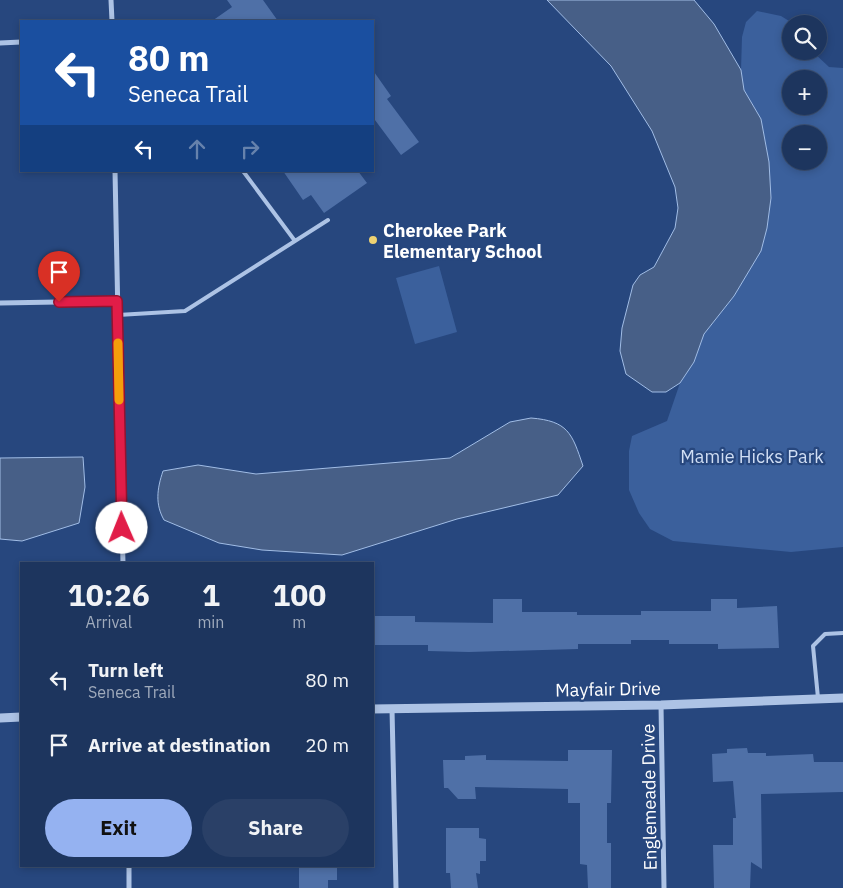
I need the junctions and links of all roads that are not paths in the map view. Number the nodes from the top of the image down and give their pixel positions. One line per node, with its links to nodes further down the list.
1 (111, 0): 2 (street)
2 (112, 20)
3 (20, 42): 4 (street)
4 (0, 43)
5 (115, 172): 9 (street)
6 (244, 172): 8 (lane)
7 (328, 220): 8 (lane)
8 (295, 241): 11 (lane)
9 (117, 301): 10 (street); 11 (street)
10 (0, 303)
11 (118, 314): 12 (street)
12 (123, 562)
13 (843, 632): 15 (lane)
14 (843, 698): 15 (street, Mayfair Drive)
15 (818, 700): 16 (street, Mayfair Drive)
16 (661, 705): 18 (street, Mayfair Drive); 24 (street, Englemeade Drive)
17 (374, 709): 18 (street, Mayfair Drive)
18 (392, 709): 23 (street)
19 (0, 718): 20 (street)
20 (20, 718)
21 (129, 867): 22 (street)
22 (129, 888)
23 (396, 888)
24 (664, 888)

